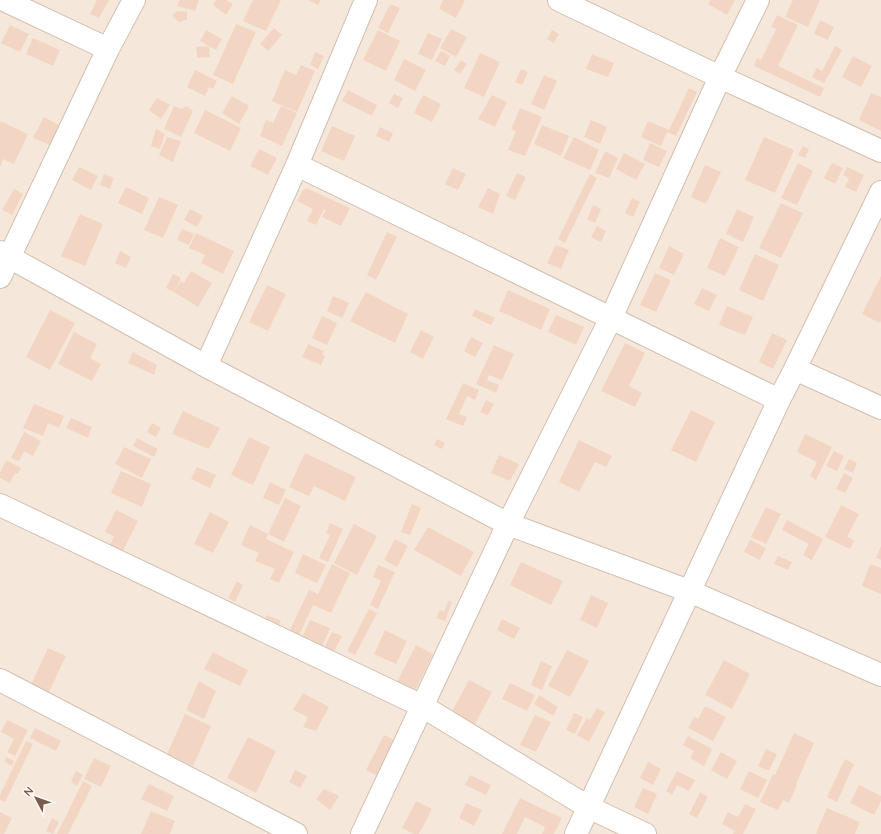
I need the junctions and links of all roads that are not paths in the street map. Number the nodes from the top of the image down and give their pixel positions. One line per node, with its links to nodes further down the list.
1 (4, 0): 6 (street)
2 (134, 0): 6 (street)
3 (366, 0): 9 (street)
4 (559, 0): 7 (street)
5 (758, 0): 7 (street)
6 (108, 48): 11 (street)
7 (720, 77): 8 (street); 13 (street)
8 (881, 151)
9 (297, 164): 13 (street); 14 (street)
10 (881, 192): 15 (street)
11 (5, 255): 12 (street); 14 (street)
12 (0, 277)
13 (611, 318): 16 (street); 19 (street)
14 (206, 366): 19 (street)
15 (795, 369): 16 (street); 17 (street)
16 (779, 400): 20 (street)
17 (881, 408)
18 (0, 505): 23 (street)
19 (508, 524): 20 (street); 23 (street)
20 (689, 591): 21 (street); 24 (street)
21 (881, 675)
22 (0, 680): 25 (street)
23 (422, 706): 24 (street); 26 (street)
24 (588, 807): 27 (street); 28 (street)
25 (296, 834)
26 (362, 834)
27 (576, 834)
28 (644, 834)

